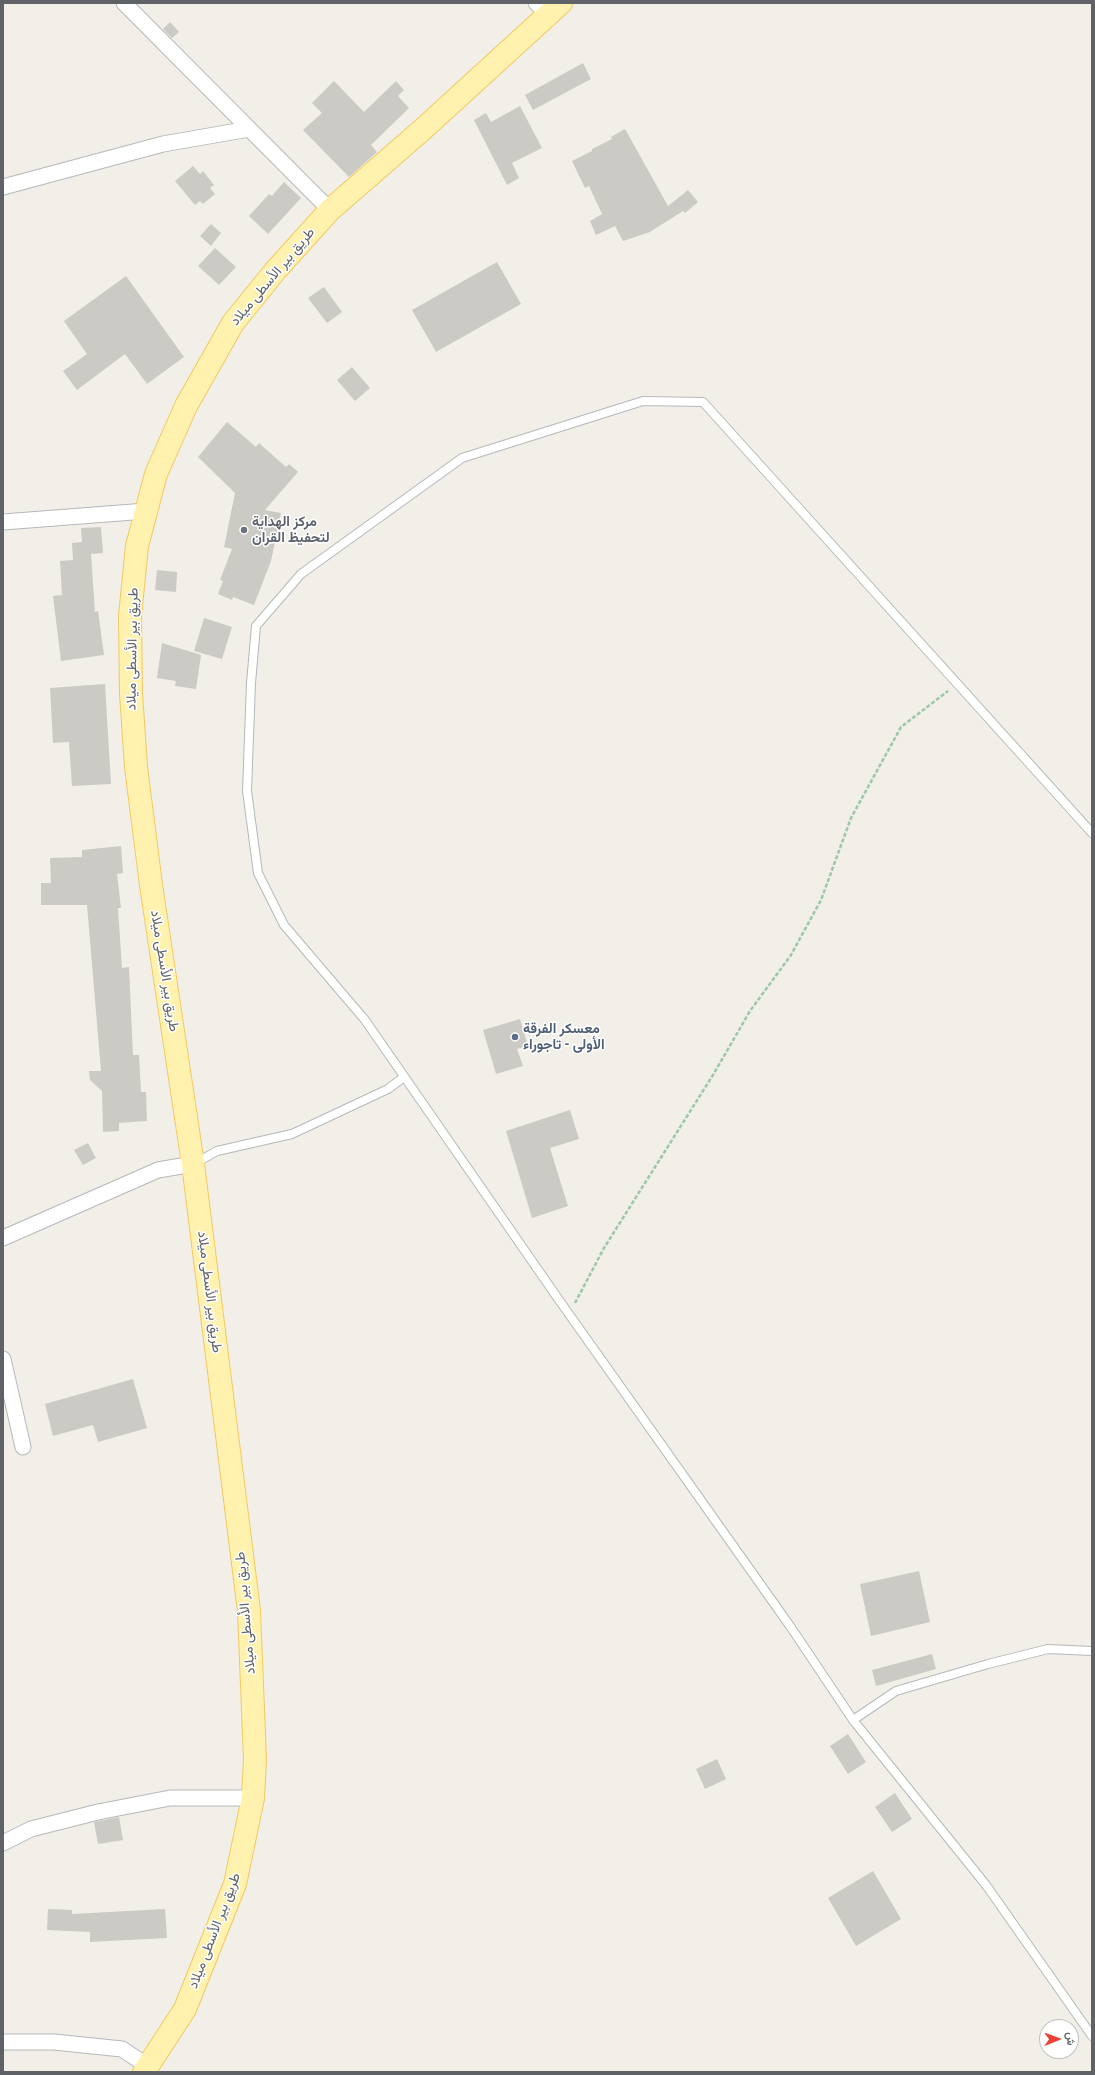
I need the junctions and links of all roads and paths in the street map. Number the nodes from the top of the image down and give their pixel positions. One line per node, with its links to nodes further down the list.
1 (124, 3): 3 (street)
2 (548, 7): 5 (main road, طريق بير الأسطى ميلاد)
3 (249, 129): 4 (street); 5 (street)
4 (3, 187)
5 (330, 210): 6 (main road, طريق بير الأسطى ميلاد)
6 (146, 511): 7 (street); 11 (main road, طريق بير الأسطى ميلاد)
7 (3, 522)
8 (958, 683): 9 (lane); 10 (lane); 13 (path)
9 (1092, 833)
10 (404, 1077): 11 (lane); 17 (lane)
11 (193, 1164): 12 (street); 18 (main road, طريق بير الأسطى ميلاد)
12 (3, 1238)
13 (574, 1306)
14 (3, 1359): 15 (street)
15 (23, 1447)
16 (1092, 1651): 17 (lane)
17 (853, 1720): 20 (lane)
18 (253, 1798): 19 (street); 22 (main road, طريق بير الأسطى ميلاد)
19 (3, 1844)
20 (1092, 2036)
21 (3, 2042): 22 (street)
22 (147, 2070)

